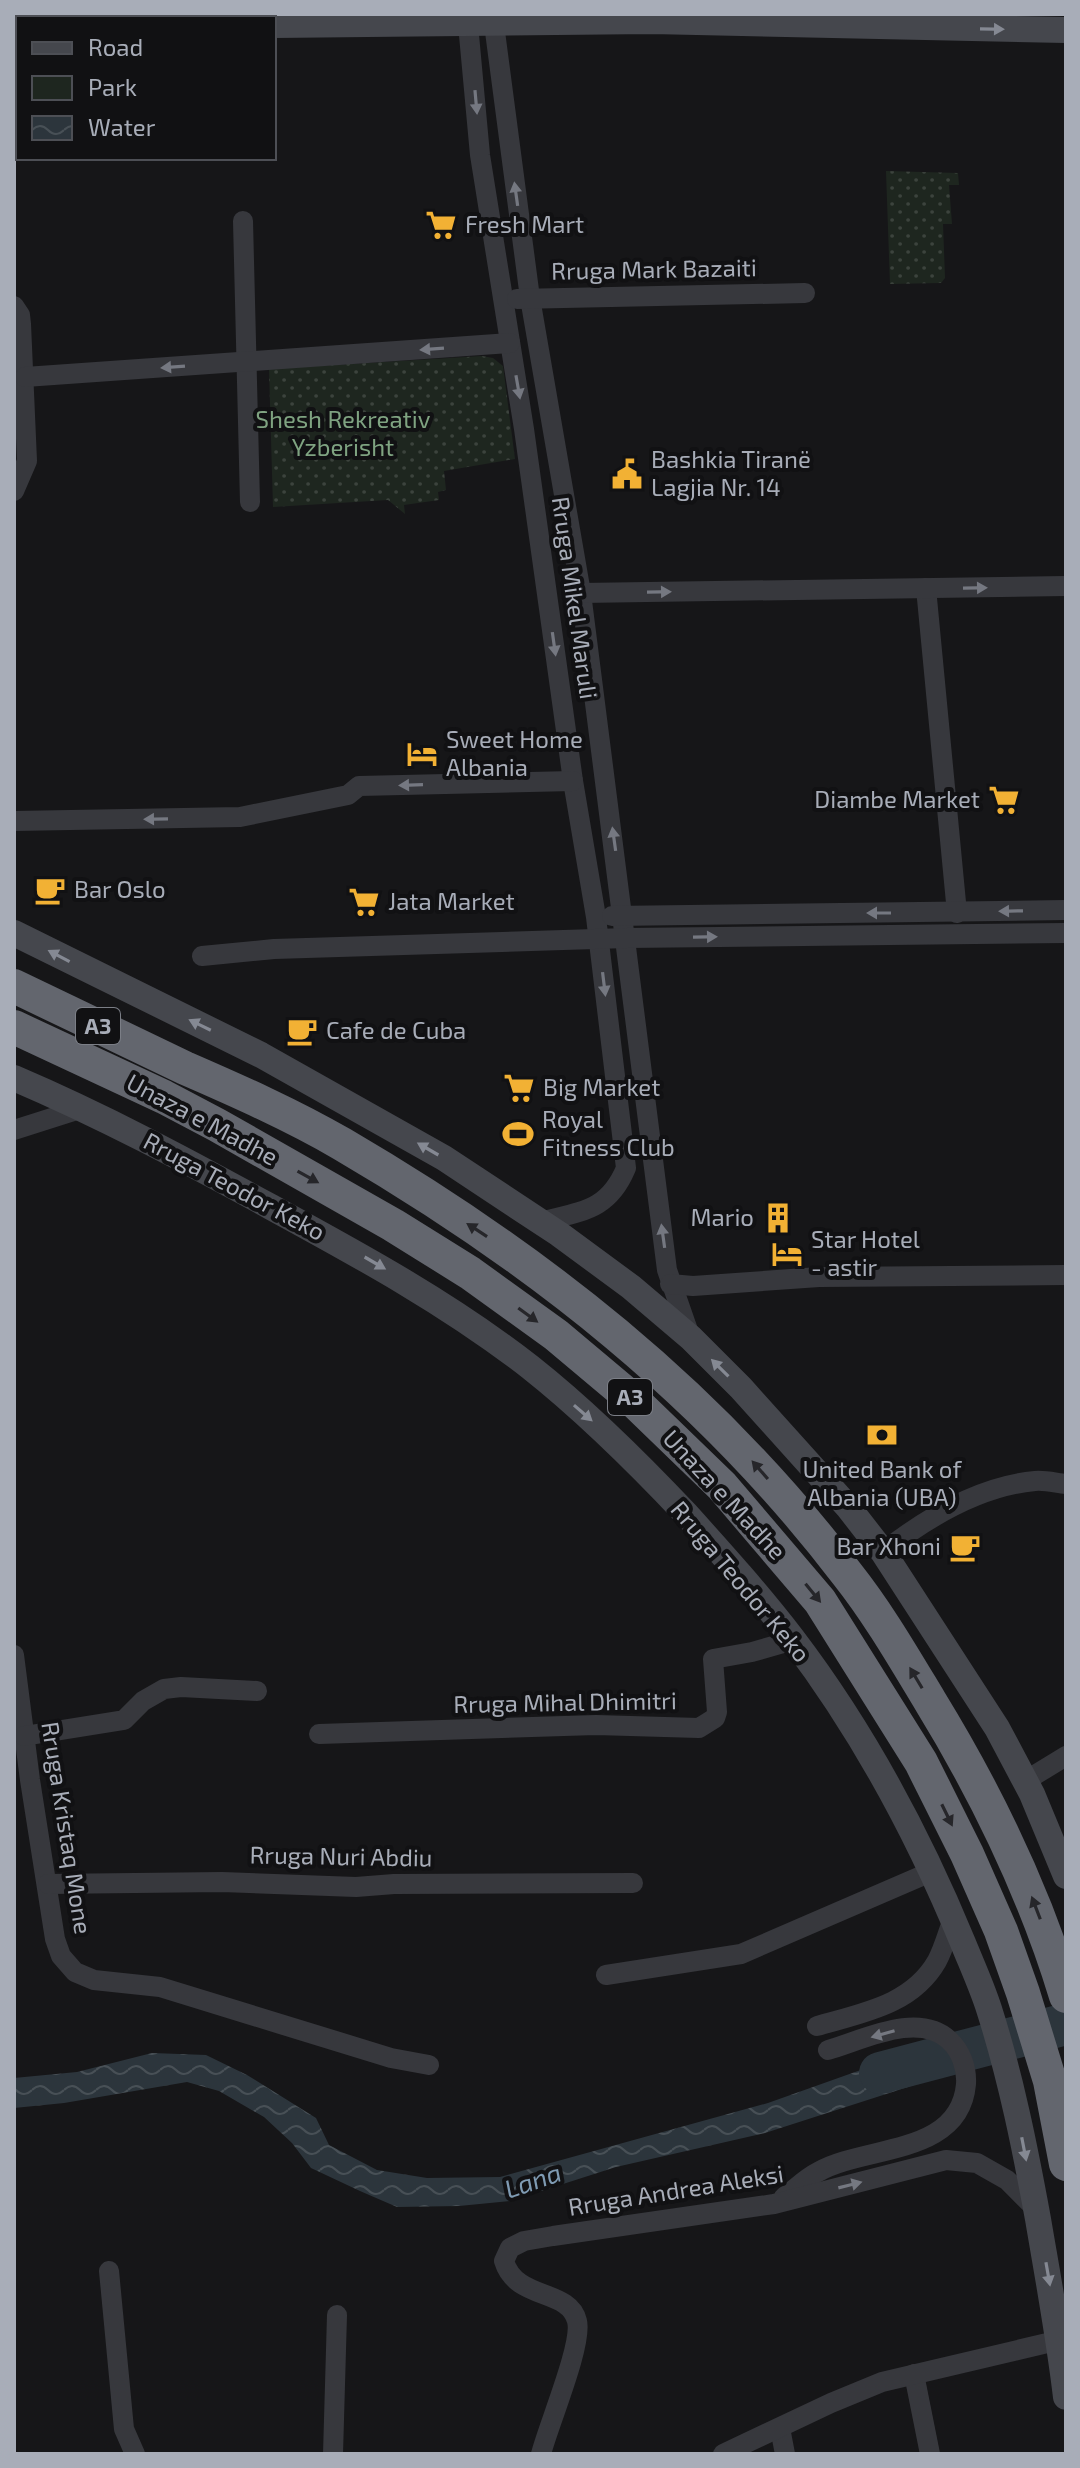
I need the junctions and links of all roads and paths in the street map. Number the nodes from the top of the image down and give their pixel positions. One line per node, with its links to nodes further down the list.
1 (480, 19): 2 (main road); 3 (main road, one-way to 3); 6 (street, Rruga Mikel Maruli, one-way to 1); 7 (street, Rruga Mikel Maruli, one-way to 7)
2 (276, 25)
3 (1066, 30)
4 (243, 221): 10 (street)
5 (805, 293): 6 (street, Rruga Mark Bazaiti)
6 (530, 298): 7 (street, Rruga Mark Bazaiti); 16 (street, Rruga Mikel Maruli)
7 (504, 300): 9 (street, Rruga Mikel Maruli)
8 (14, 306): 11 (street)
9 (510, 343): 10 (street, one-way to 10); 17 (street, Rruga Mikel Maruli, one-way to 17)
10 (247, 362): 11 (street, one-way to 11); 13 (street)
11 (25, 377): 12 (street)
12 (14, 491)
13 (250, 502)
14 (1066, 586): 15 (street, Rruga Mikel Maruli, one-way to 14)
15 (926, 588): 16 (street, Rruga Mikel Maruli, one-way to 15); 20 (street)
16 (581, 593): 21 (street, Rruga Mikel Maruli, one-way to 16)
17 (573, 781): 18 (street, one-way to 18); 22 (street, Rruga Mikel Maruli)
18 (14, 821)
19 (1066, 910): 20 (street, one-way to 20)
20 (957, 913): 21 (street, one-way to 21)
21 (624, 916): 22 (street); 25 (street, Rruga Mikel Maruli)
22 (596, 917): 26 (street, Rruga Mikel Maruli)
23 (14, 933): 37 (main road, one-way to 23)
24 (1066, 933): 25 (street, one-way to 24)
25 (627, 938): 26 (street); 39 (street, Rruga Mikel Maruli, one-way to 25)
26 (598, 939): 27 (street); 37 (street, Rruga Mikel Maruli, one-way to 37)
27 (202, 956)
28 (14, 963): 32 (highway)
29 (14, 986): 32 (highway, Unaza e Madhe / A3)
30 (14, 1027): 34 (highway, Unaza e Madhe / A3)
31 (14, 1046): 34 (highway)
32 (182, 1066): 56 (highway, Unaza e Madhe / A3, one-way to 32)
33 (14, 1078): 35 (main road, Rruga Teodor Keko)
34 (164, 1097): 60 (highway, Unaza e Madhe / A3, one-way to 60)
35 (83, 1108): 36 (street); 43 (main road, Rruga Teodor Keko, one-way to 43)
36 (14, 1130)
37 (540, 1222): 40 (main road)
38 (1066, 1275): 39 (street)
39 (670, 1284): 40 (street, Rruga Mikel Maruli)
40 (691, 1338): 42 (main road, one-way to 40)
41 (1066, 1484): 42 (street)
42 (883, 1552): 49 (main road)
43 (794, 1640): 46 (street, Rruga Mihal Dhimitri); 50 (main road, Rruga Teodor Keko)
44 (14, 1655): 47 (street, Rruga Kristaq Mone)
45 (257, 1691): 47 (street)
46 (319, 1734)
47 (24, 1736): 53 (street, Rruga Kristaq Mone)
48 (1059, 1761): 49 (street)
49 (1025, 1781): 51 (main road)
50 (933, 1871): 54 (main road, Rruga Teodor Keko); 55 (street)
51 (1066, 1876)
52 (633, 1883): 53 (street, Rruga Nuri Abdiu)
53 (48, 1884): 59 (street, Rruga Kristaq Mone)
54 (953, 1919): 57 (street); 62 (main road, Rruga Teodor Keko, one-way to 62)
55 (606, 1975)
56 (1064, 1989)
57 (817, 2026)
58 (828, 2050): 61 (street, one-way to 58)
59 (429, 2065)
60 (1066, 2164)
61 (774, 2204): 62 (street, Rruga Andrea Aleksi, one-way to 62); 71 (street, Rruga Andrea Aleksi)
62 (1036, 2209): 65 (main road, Rruga Teodor Keko, one-way to 65)
63 (109, 2271): 69 (street)
64 (337, 2315): 70 (street)
65 (1060, 2340): 66 (street); 67 (main road, Rruga Teodor Keko)
66 (914, 2374): 68 (street); 74 (street)
67 (1066, 2397)
68 (780, 2428): 72 (street); 73 (street)
69 (135, 2454)
70 (333, 2454)
71 (541, 2454)
72 (723, 2454)
73 (785, 2454)
74 (930, 2454)

